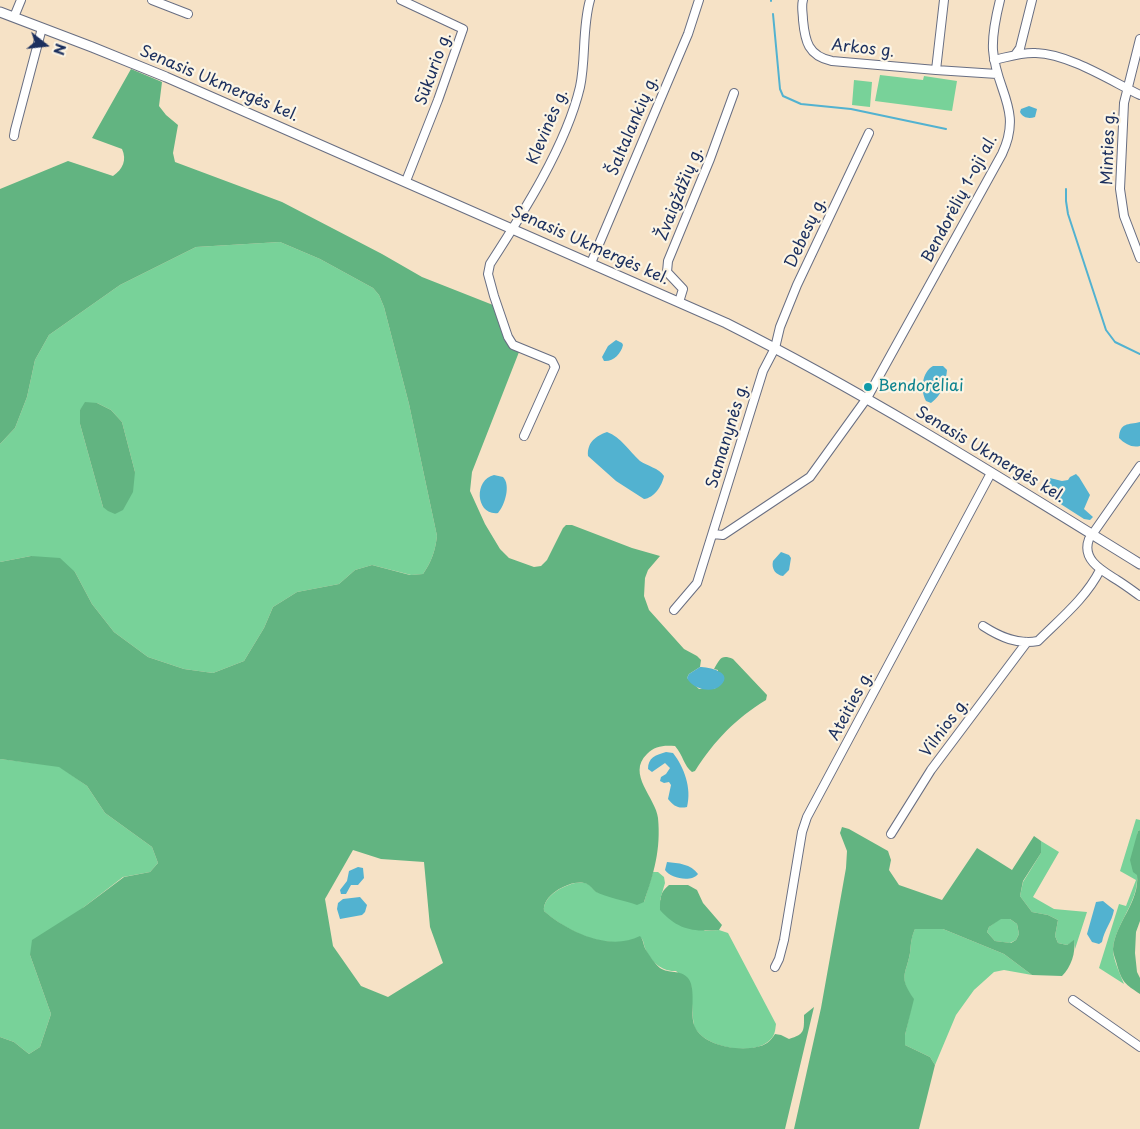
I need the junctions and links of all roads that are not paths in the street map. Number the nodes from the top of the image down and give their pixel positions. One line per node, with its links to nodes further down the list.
1 (21, 0): 12 (street)
2 (152, 0): 11 (street)
3 (401, 0): 24 (street, Sūkurio g.)
4 (590, 0): 25 (street, Klevinės g.)
5 (700, 0): 27 (street, Šaltalankių g.)
6 (803, 0): 17 (street, Arkos g.)
7 (944, 0): 17 (street)
8 (1000, 0): 16 (street, Bendorėlių 1-oji al.)
9 (1032, 0): 15 (street)
10 (0, 12): 12 (main road, Senasis Ukmergės kel.)
11 (188, 14)
12 (14, 17): 13 (main road, Senasis Ukmergės kel.)
13 (42, 28): 23 (street); 24 (main road, Senasis Ukmergės kel.)
14 (1140, 39): 19 (street, Minties g.)
15 (1015, 55): 16 (street); 19 (street)
16 (994, 60): 18 (street, Bendorėlių 1-oji al.)
17 (936, 70): 18 (street, Arkos g.)
18 (997, 74): 30 (street, Bendorėlių 1-oji al.)
19 (1126, 88): 21 (street); 26 (street, Minties g.)
20 (734, 92): 28 (street, Žvaigždžių g.)
21 (1140, 95)
22 (870, 133): 29 (street, Debesų g.)
23 (14, 136)
24 (406, 181): 25 (main road, Senasis Ukmergės kel.)
25 (513, 228): 27 (main road, Senasis Ukmergės kel.); 31 (street, Klevinės g.)
26 (1140, 258)
27 (591, 262): 28 (main road, Senasis Ukmergės kel.)
28 (679, 302): 29 (main road, Senasis Ukmergės kel.)
29 (775, 348): 30 (main road, Senasis Ukmergės kel.); 34 (street, Samanynės g.)
30 (867, 398): 33 (main road, Senasis Ukmergės kel.); 34 (street)
31 (524, 436)
32 (1140, 466): 35 (street)
33 (991, 473): 35 (main road, Senasis Ukmergės kel.); 43 (street, Ateities g.)
34 (713, 534): 39 (street, Samanynės g.)
35 (1092, 534): 36 (main road, Senasis Ukmergės kel.); 37 (street)
36 (1140, 564)
37 (1100, 570): 38 (street); 41 (street, Vilnios g.)
38 (1140, 596)
39 (674, 610)
40 (983, 626): 41 (street)
41 (1027, 642): 42 (street, Vilnios g.)
42 (891, 834)
43 (775, 966)
44 (1073, 1000): 45 (street)
45 (1140, 1047)

